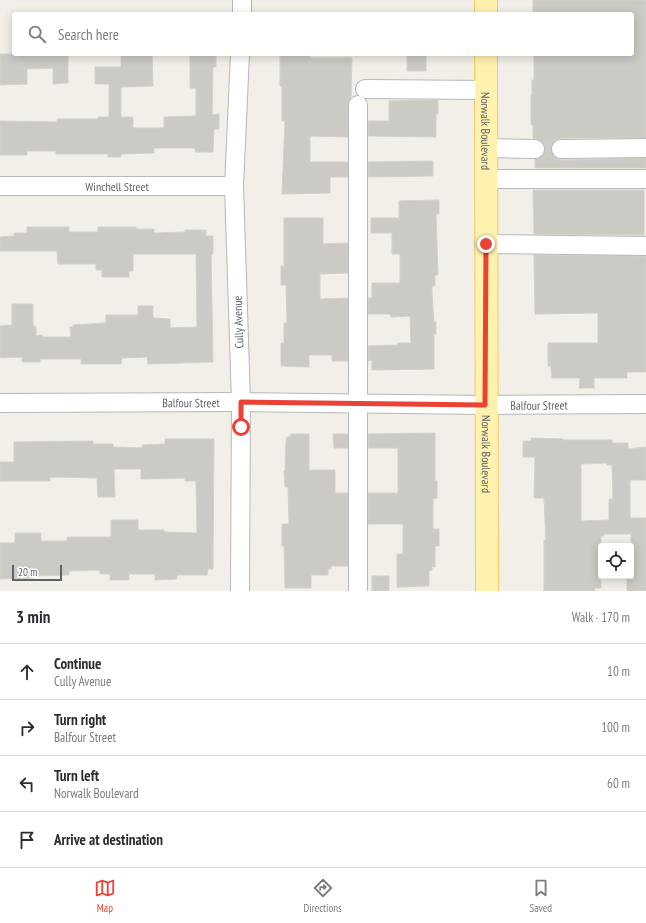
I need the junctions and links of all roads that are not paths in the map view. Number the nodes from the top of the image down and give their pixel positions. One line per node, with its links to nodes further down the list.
1 (242, 0): 3 (street)
2 (486, 0): 4 (main road)
3 (242, 12)
4 (486, 12)
5 (240, 56): 15 (street, Cully Avenue)
6 (486, 56): 7 (main road, Norwalk Boulevard)
7 (485, 90): 8 (main road, Norwalk Boulevard); 20 (street)
8 (486, 148): 10 (street); 12 (main road, Norwalk Boulevard)
9 (646, 148): 11 (street)
10 (535, 149)
11 (561, 149)
12 (486, 179): 13 (street); 16 (main road, Norwalk Boulevard)
13 (646, 179)
14 (0, 186): 15 (street, Winchell Street)
15 (234, 186): 18 (street, Cully Avenue)
16 (486, 244): 17 (street); 22 (main road, Norwalk Boulevard)
17 (646, 246)
18 (241, 402): 19 (street, Balfour Street); 20 (street, Balfour Street); 23 (street, Cully Avenue)
19 (0, 403)
20 (357, 404): 22 (street, Balfour Street); 24 (street)
21 (646, 404): 22 (street, Balfour Street)
22 (485, 405): 25 (main road, Norwalk Boulevard)
23 (240, 591)
24 (358, 591)
25 (487, 591)

